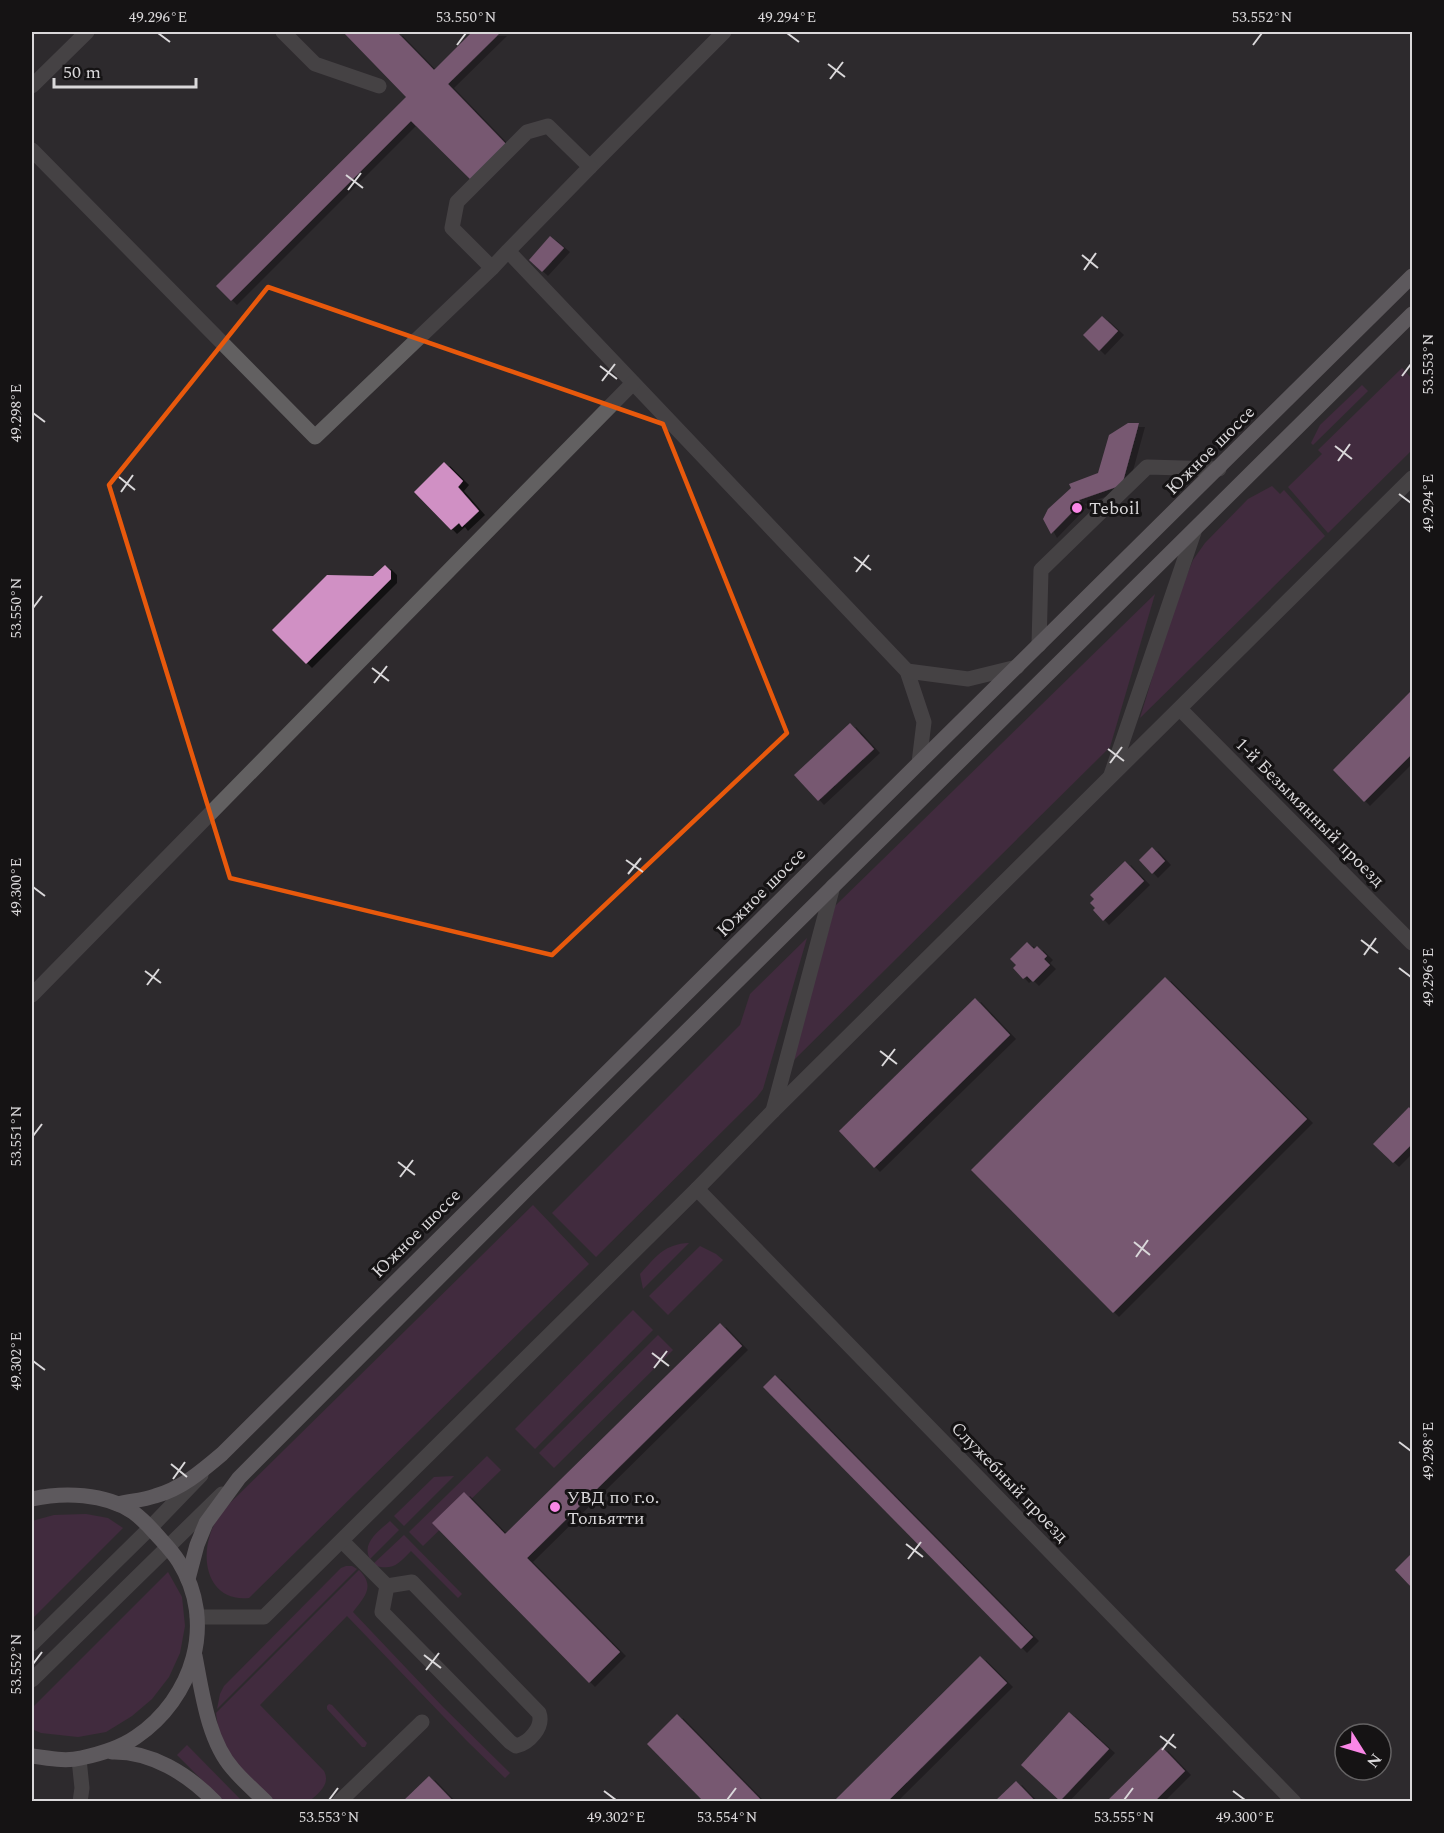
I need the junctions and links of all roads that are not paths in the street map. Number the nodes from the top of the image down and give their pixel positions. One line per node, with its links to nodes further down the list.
1 (87, 32): 4 (street)
2 (283, 32): 5 (street)
3 (724, 32): 7 (street)
4 (32, 86)
5 (379, 86)
6 (32, 150): 9 (street)
7 (590, 167): 8 (street); 9 (street)
8 (508, 251): 9 (street); 12 (street)
9 (492, 268)
10 (1413, 276): 13 (main road, Южное шоссе)
11 (1412, 315): 15 (main road)
12 (633, 383): 18 (street); 24 (street)
13 (1219, 469): 16 (main road, Южное шоссе); 16 (street)
14 (1413, 478): 19 (street)
15 (1194, 532): 21 (street); 22 (main road)
16 (1039, 645): 17 (main road, Южное шоссе)
17 (1017, 667): 18 (street); 20 (main road, Южное шоссе)
18 (907, 671): 20 (street)
19 (1180, 709): 21 (street); 23 (street, 1-й Безымянный проезд)
20 (919, 763): 27 (main road, Южное шоссе)
21 (1110, 778): 25 (street)
22 (833, 886): 25 (street); 28 (main road)
23 (1413, 943)
24 (32, 995)
25 (773, 1111): 26 (street)
26 (697, 1189): 32 (street); 48 (street, Служебный проезд)
27 (222, 1454): 30 (main road, Южное шоссе); 31 (street)
28 (239, 1478): 33 (street); 34 (main road)
29 (32, 1499): 30 (main road)
30 (118, 1504): 31 (main road)
31 (150, 1528): 33 (main road); 37 (street)
32 (342, 1541): 35 (street); 36 (street)
33 (167, 1547): 34 (main road); 39 (street)
34 (188, 1580): 36 (main road)
35 (387, 1586): 35 (street)
36 (197, 1617): 38 (main road)
37 (32, 1644)
38 (195, 1656): 41 (main road); 46 (main road)
39 (32, 1680)
40 (422, 1722): 47 (street)
41 (100, 1753): 43 (main road); 45 (main road)
42 (32, 1756): 43 (main road)
43 (79, 1759): 44 (street)
44 (80, 1802)
45 (215, 1802)
46 (266, 1802)
47 (339, 1802)
48 (1294, 1802)

